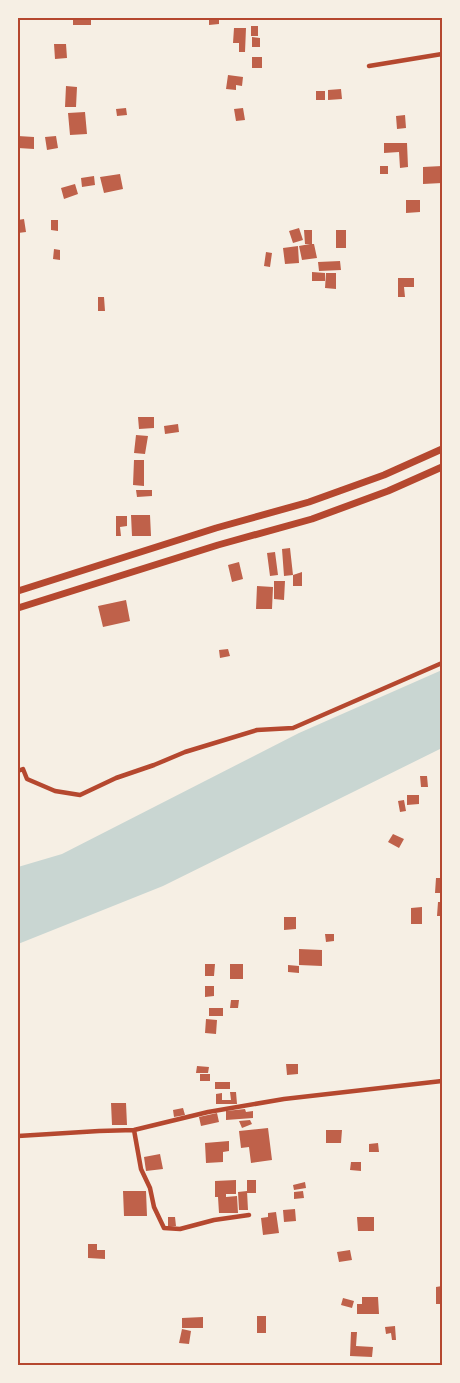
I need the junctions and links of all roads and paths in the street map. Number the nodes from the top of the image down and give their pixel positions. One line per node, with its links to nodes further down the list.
1 (442, 54): 2 (street)
2 (369, 66)
3 (442, 449): 5 (highway)
4 (442, 467): 6 (highway)
5 (18, 591)
6 (18, 608)
7 (442, 663): 8 (street)
8 (18, 771)
9 (442, 1082): 10 (street)
10 (134, 1130): 11 (street); 12 (street)
11 (18, 1136)
12 (249, 1215)

